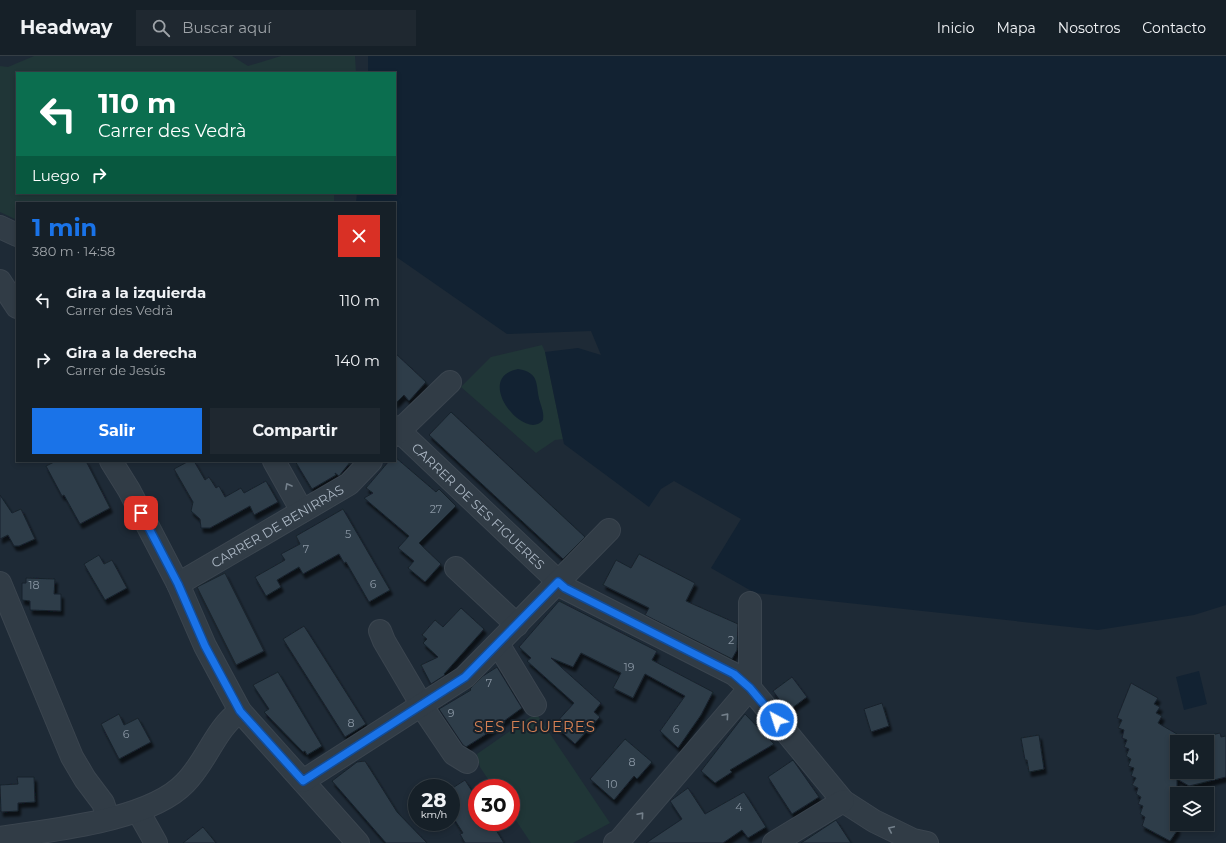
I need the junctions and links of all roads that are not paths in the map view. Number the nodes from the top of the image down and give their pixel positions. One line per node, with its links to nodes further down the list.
1 (0, 227): 2 (street)
2 (16, 234)
3 (0, 281): 4 (street)
4 (11, 308)
5 (450, 382): 6 (street)
6 (396, 431): 13 (street, CARRER DE SES FIGUERES)
7 (113, 462): 15 (street)
8 (275, 462): 10 (street, one-way to 8)
9 (370, 462): 10 (street, CARRER DE BENIRRÀS)
10 (302, 511): 15 (street, CARRER DE BENIRRÀS)
11 (609, 530): 13 (street)
12 (456, 568): 17 (street)
13 (558, 582): 17 (street); 20 (street, CARRER DE SES FIGUERES)
14 (0, 583): 28 (street)
15 (178, 584): 23 (street)
16 (750, 602): 20 (street)
17 (516, 625): 19 (street)
18 (380, 631): 22 (street)
19 (498, 644): 21 (street); 22 (street)
20 (750, 688): 26 (street, CARRER DE SES FIGUERES); 32 (street, one-way to 20)
21 (535, 705)
22 (422, 706): 24 (street); 25 (street)
23 (240, 711): 25 (street); 27 (street)
24 (467, 762)
25 (303, 781): 31 (street)
26 (843, 801): 33 (street); 34 (street, CARRER DE SES FIGUERES, one-way to 26)
27 (138, 811): 28 (street); 30 (street)
28 (108, 818): 29 (street)
29 (0, 838)
30 (156, 843)
31 (358, 843)
32 (615, 843)
33 (774, 843)
34 (927, 843)

